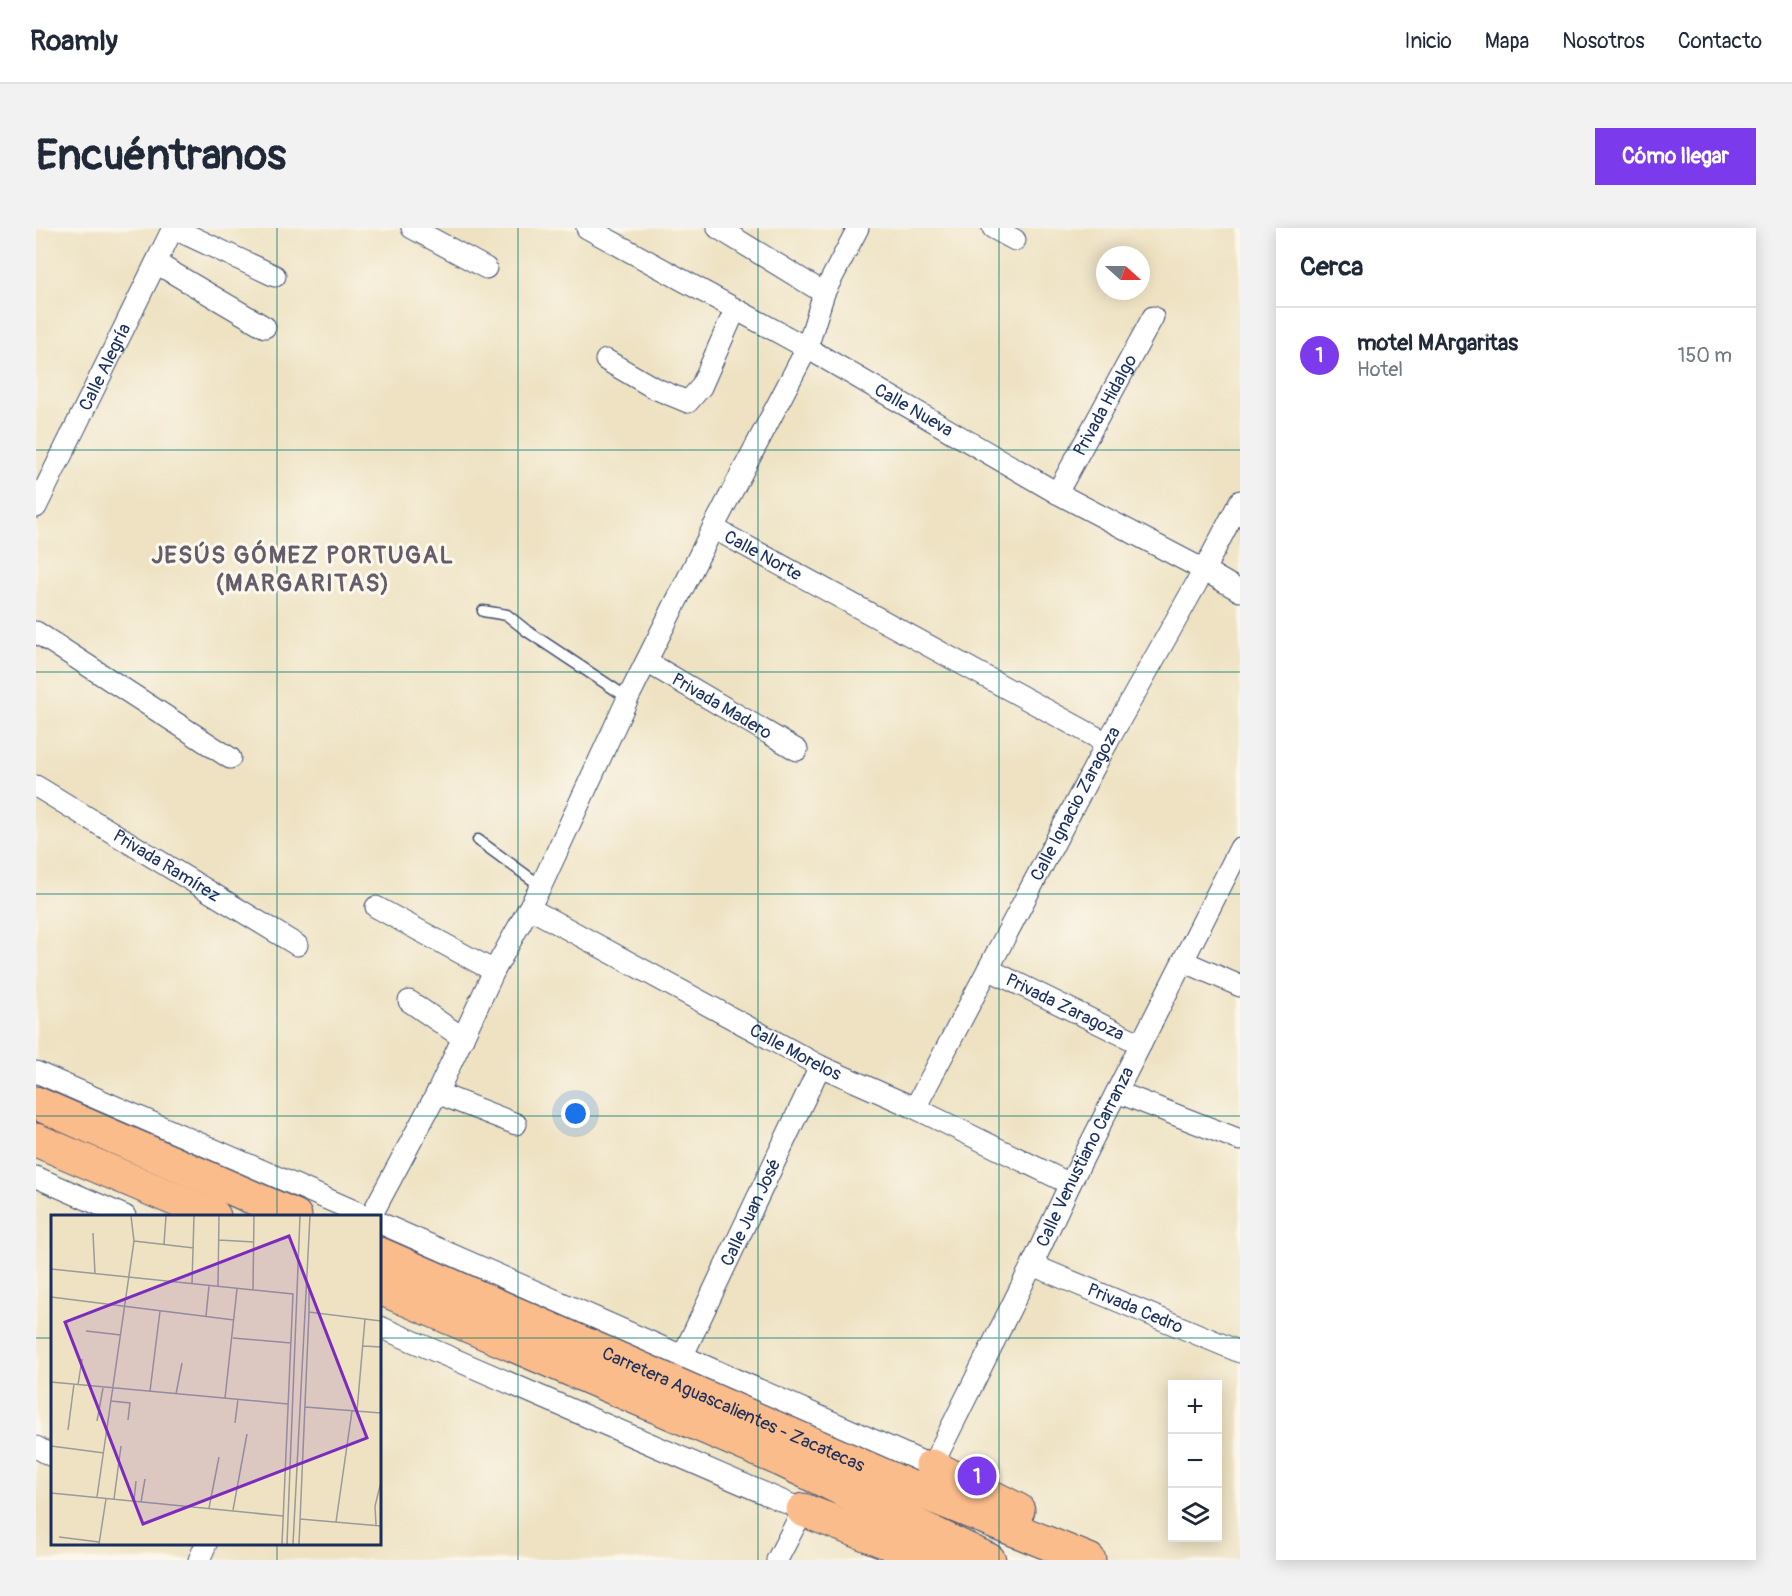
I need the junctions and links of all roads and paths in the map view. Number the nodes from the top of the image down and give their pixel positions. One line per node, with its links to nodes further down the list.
1 (173, 228): 8 (street, Calle Alegría); 10 (street)
2 (412, 228): 9 (street)
3 (588, 228): 12 (street, Calle Nueva)
4 (718, 228): 11 (street)
5 (858, 228): 11 (street, Calle Norte)
6 (993, 228): 7 (street)
7 (1015, 240)
8 (156, 262): 14 (street); 19 (street, Calle Alegría)
9 (486, 268)
10 (274, 276)
11 (824, 292): 15 (street, Calle Norte)
12 (735, 310): 15 (street, Calle Nueva); 16 (street)
13 (1153, 317): 17 (street, Privada Hidalgo)
14 (265, 327)
15 (807, 348): 17 (street, Calle Nueva); 20 (street, Calle Norte)
16 (606, 360)
17 (1057, 493): 21 (street, Calle Nueva)
18 (1240, 501): 21 (street, Calle Ignacio Zaragoza)
19 (36, 507)
20 (713, 528): 25 (street); 27 (street, Calle Norte)
21 (1204, 570): 22 (street, Calle Nueva); 27 (street, Calle Ignacio Zaragoza)
22 (1240, 591)
23 (483, 611): 26 (lane)
24 (36, 632): 29 (street)
25 (647, 662): 26 (street); 28 (street, Privada Madero)
26 (628, 698): 33 (street)
27 (1107, 743): 38 (street, Calle Ignacio Zaragoza)
28 (797, 750)
29 (230, 758)
30 (36, 786): 36 (street, Privada Ramírez)
31 (478, 840): 33 (lane)
32 (1240, 848): 37 (street, Calle Venustiano Carranza)
33 (541, 886): 35 (street)
34 (376, 907): 39 (street)
35 (529, 908): 39 (street); 44 (street, Calle Morelos)
36 (297, 945)
37 (1183, 961): 40 (street); 43 (street, Calle Venustiano Carranza)
38 (988, 969): 43 (street, Privada Zaragoza); 49 (street, Calle Ignacio Zaragoza)
39 (494, 971): 42 (street)
40 (1240, 986)
41 (409, 1001): 42 (street)
42 (463, 1038): 47 (street)
43 (1141, 1044): 46 (street, Calle Venustiano Carranza)
44 (820, 1066): 49 (street, Calle Morelos); 66 (street, Calle Juan José)
45 (36, 1072): 58 (street)
46 (1117, 1092): 52 (street); 54 (street, Calle Venustiano Carranza)
47 (437, 1093): 50 (street); 59 (street)
48 (36, 1103): 57 (highway)
49 (915, 1108): 54 (street, Calle Morelos)
50 (516, 1124)
51 (36, 1140): 56 (highway)
52 (1240, 1140)
53 (36, 1178): 55 (street)
54 (1070, 1184): 62 (street, Calle Venustiano Carranza)
55 (123, 1215)
56 (212, 1215)
57 (293, 1215)
58 (364, 1215)
59 (372, 1215)
60 (381, 1223): 66 (street)
61 (381, 1254): 76 (highway, Carretera Aguascalientes - Zacatecas)
62 (1032, 1265): 65 (street, Privada Cedro); 69 (street, Calle Venustiano Carranza)
63 (381, 1288): 75 (highway, Carretera Aguascalientes - Zacatecas)
64 (381, 1328): 70 (street)
65 (1240, 1352)
66 (682, 1357): 69 (street)
67 (36, 1447): 68 (street)
68 (51, 1455)
69 (932, 1466): 77 (highway)
70 (803, 1510): 73 (street); 74 (highway)
71 (206, 1545): 72 (street)
72 (199, 1560)
73 (777, 1560)
74 (933, 1560)
75 (989, 1560)
76 (1089, 1560)
77 (1115, 1560)

